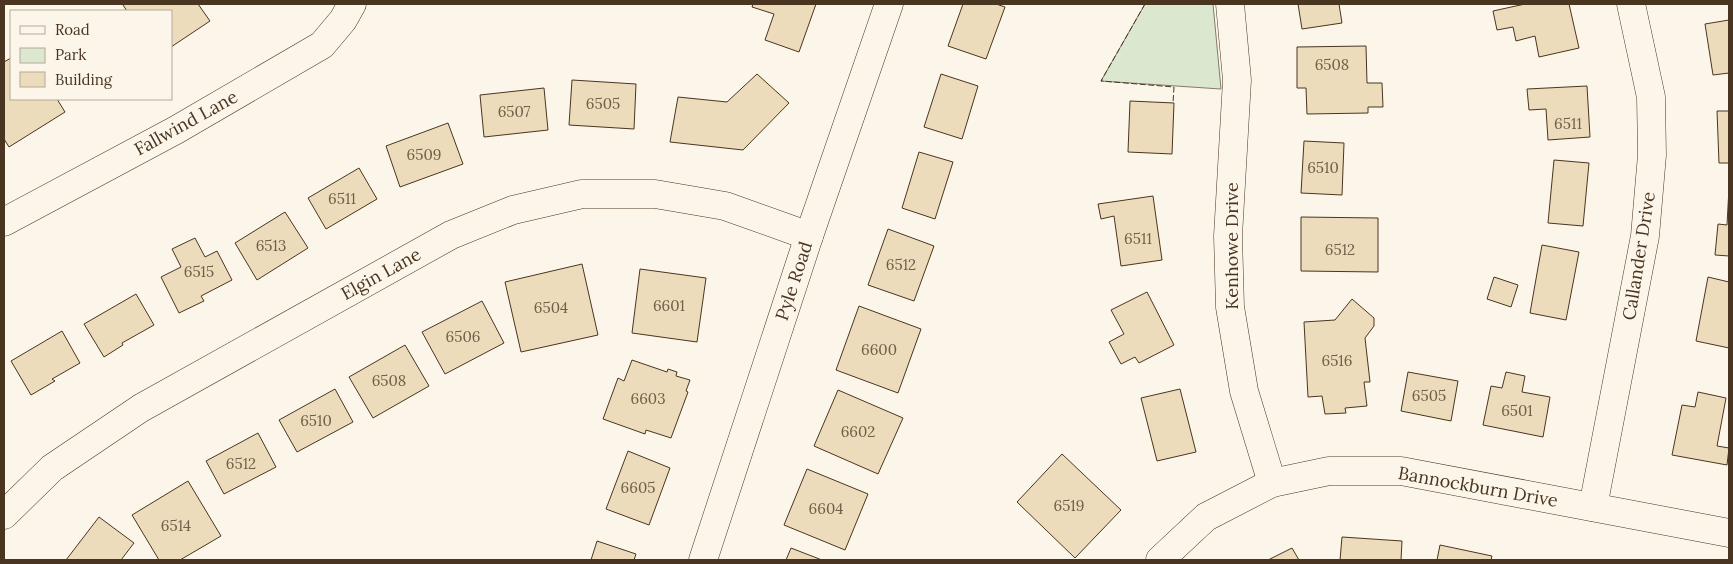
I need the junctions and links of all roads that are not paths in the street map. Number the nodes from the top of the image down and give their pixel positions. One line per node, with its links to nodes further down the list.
1 (352, 4): 5 (street, Fallwind Lane)
2 (889, 4): 6 (street, Pyle Road)
3 (1230, 4): 7 (street, Kenhowe Drive)
4 (1631, 4): 8 (street, Callander Drive)
5 (4, 222)
6 (809, 236): 9 (street, Elgin Lane); 11 (street, Pyle Road)
7 (1272, 483): 8 (street, Bannockburn Drive); 12 (street, Bannockburn Drive)
8 (1594, 507): 10 (street, Bannockburn Drive)
9 (4, 515)
10 (1729, 533)
11 (703, 560)
12 (1160, 560)

